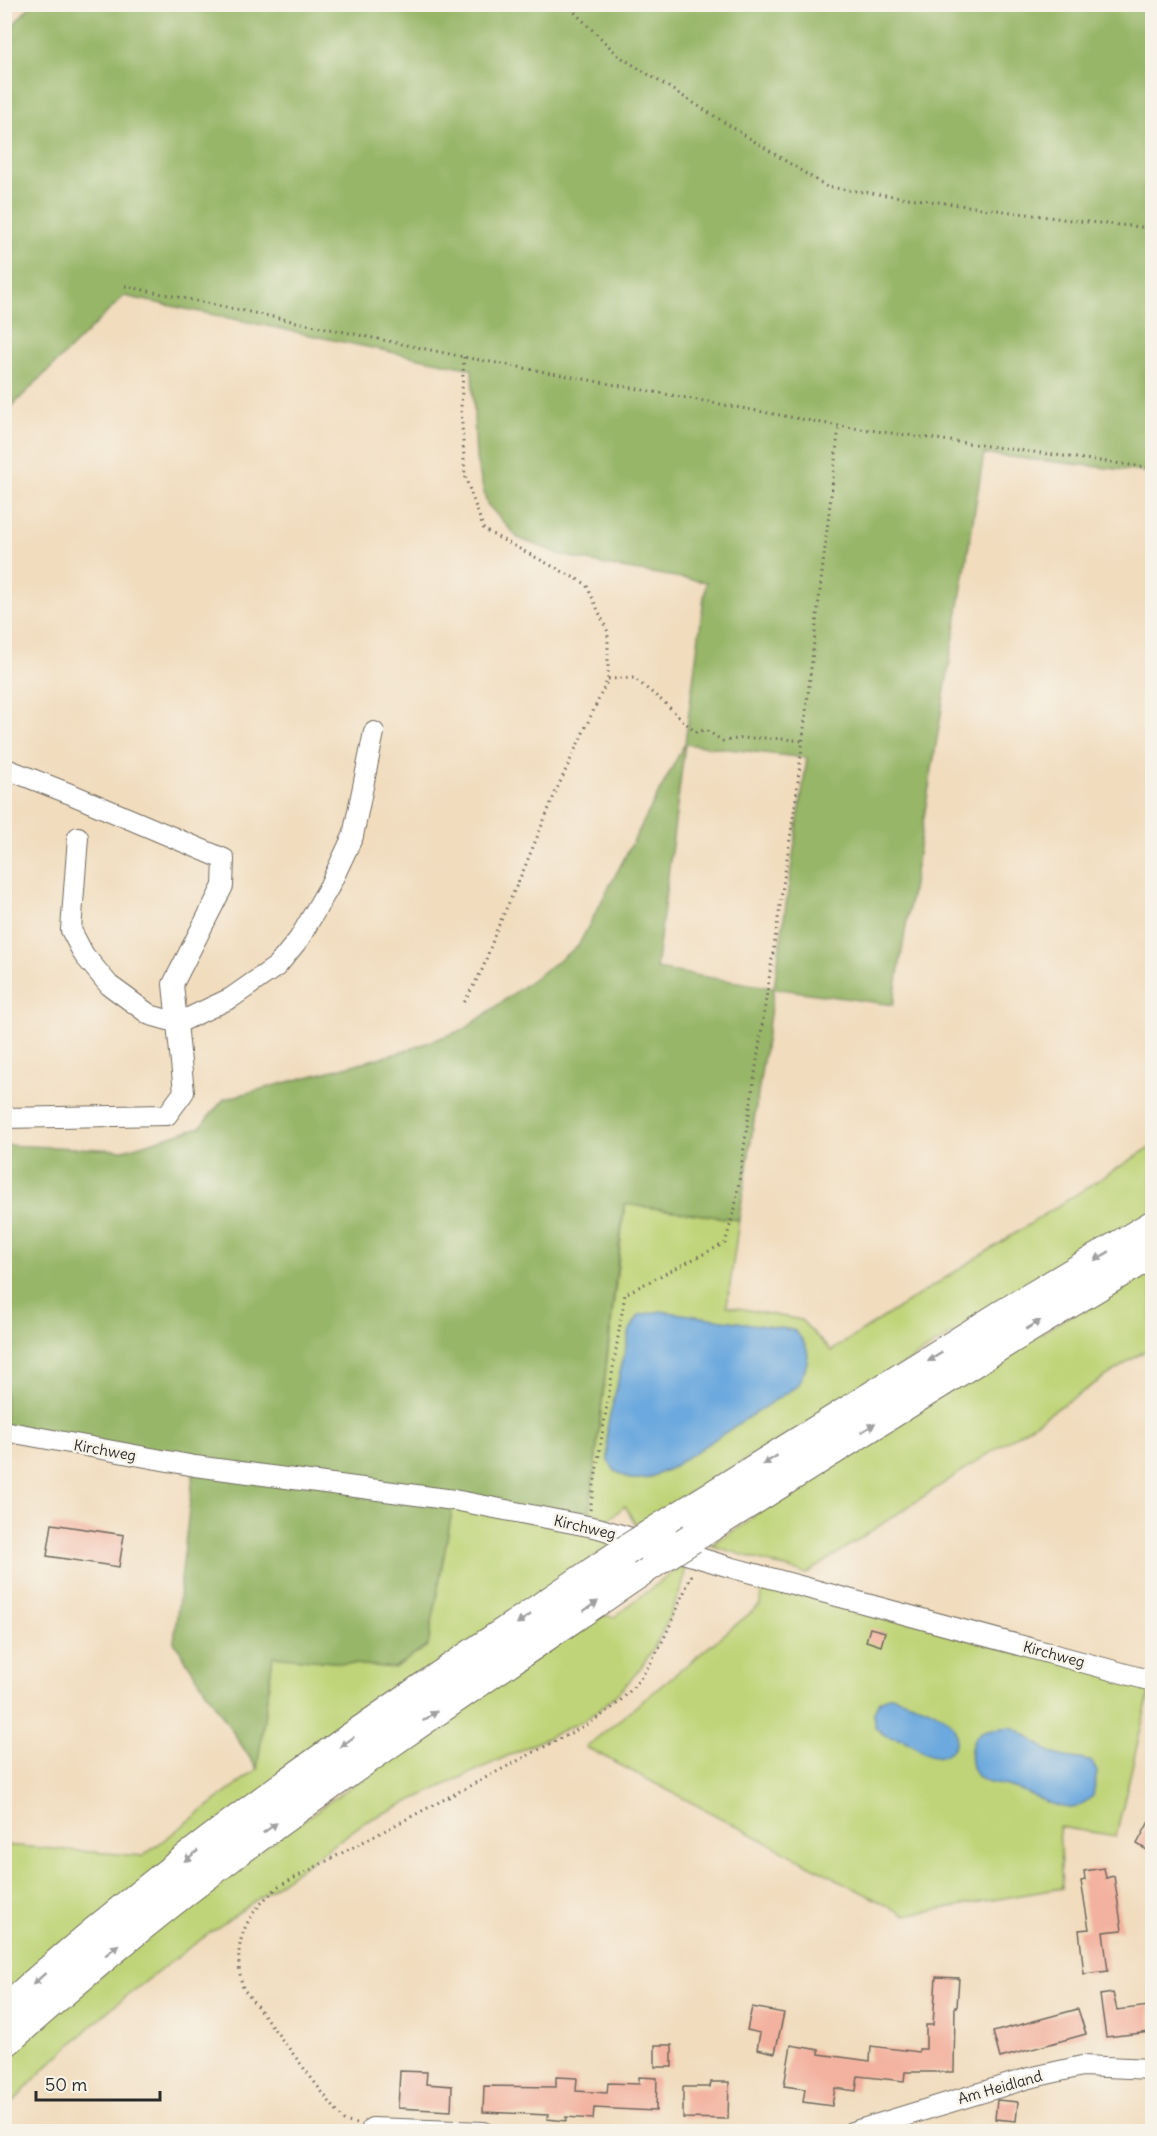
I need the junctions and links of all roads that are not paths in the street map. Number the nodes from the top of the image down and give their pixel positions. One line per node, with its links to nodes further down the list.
1 (374, 732): 4 (street)
2 (4, 768): 4 (street)
3 (78, 837): 4 (street)
4 (178, 1023): 5 (street)
5 (4, 1118)
6 (1152, 1226): 11 (highway, one-way to 11, bridge)
7 (1152, 1254): 9 (highway, one-way to 7)
8 (4, 1431): 9 (street, Kirchweg)
9 (696, 1548): 10 (street, Kirchweg); 12 (highway, one-way to 9, bridge)
10 (1152, 1681)
11 (4, 2011)
12 (4, 2043)
13 (1152, 2069): 16 (street, Am Heidland)
14 (372, 2128): 15 (street)
15 (484, 2132)
16 (852, 2132)

